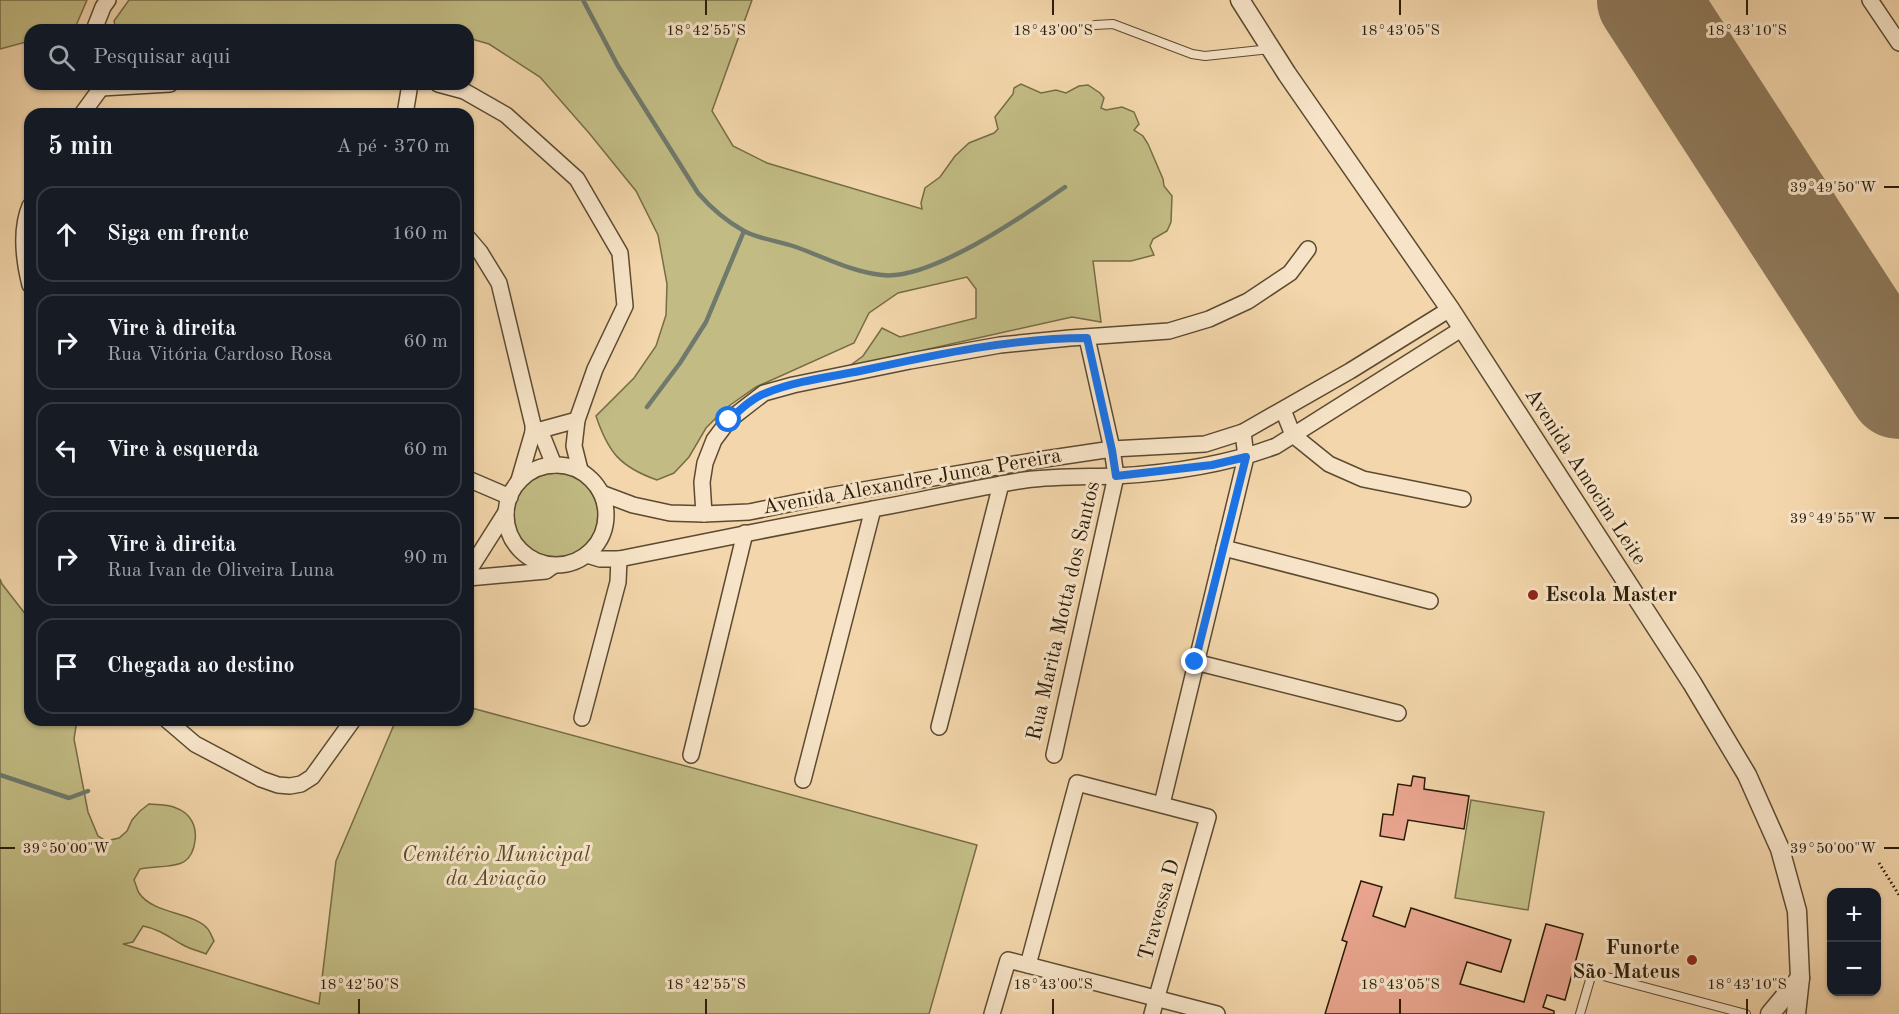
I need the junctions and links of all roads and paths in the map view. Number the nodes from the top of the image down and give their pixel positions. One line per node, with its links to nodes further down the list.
1 (108, 0): 4 (street)
2 (1240, 0): 7 (street, Avenida Amocim Leite)
3 (1870, 0): 6 (street)
4 (96, 24)
5 (1095, 25): 7 (lane)
6 (1899, 43)
7 (1270, 49): 15 (street, Avenida Amocim Leite)
8 (97, 90): 11 (street)
9 (409, 90): 12 (street)
10 (460, 90): 19 (street)
11 (86, 108)
12 (406, 108)
13 (474, 245): 20 (street)
14 (1308, 249): 17 (street)
15 (1450, 309): 16 (street, Avenida Amocim Leite); 18 (street, Avenida Alexandre Junca Pereira)
16 (1462, 328): 22 (street, Avenida Alexandre Junca Pereira); 57 (street, Avenida Amocim Leite)
17 (1087, 338): 23 (street); 35 (street)
18 (1283, 410): 21 (street, Avenida Alexandre Junca Pereira); 22 (street)
19 (577, 420): 20 (street); 26 (street)
20 (537, 431): 25 (street); 28 (street)
21 (1243, 432): 23 (street, Avenida Alexandre Junca Pereira); 24 (street)
22 (1293, 435): 24 (street, Avenida Alexandre Junca Pereira); 32 (street)
23 (1112, 450): 27 (street); 35 (street, Avenida Alexandre Junca Pereira)
24 (1246, 457): 27 (street, Avenida Alexandre Junca Pereira); 37 (street)
25 (554, 465): 26 (street); 28 (street)
26 (580, 470): 31 (street)
27 (1116, 476): 30 (street, Avenida Alexandre Junca Pereira); 51 (street, Rua Marita Motta dos Santos)
28 (519, 480): 33 (street)
29 (474, 483): 33 (street)
30 (1001, 484): 34 (street, Avenida Alexandre Junca Pereira); 49 (street)
31 (602, 493): 35 (street, Avenida Alexandre Junca Pereira); 38 (street)
32 (1462, 499)
33 (508, 504): 40 (street); 41 (street)
34 (873, 509): 36 (street, Avenida Alexandre Junca Pereira); 52 (street)
35 (704, 514)
36 (745, 533): 39 (street, Avenida Alexandre Junca Pereira); 50 (street)
37 (1224, 548): 43 (street); 44 (street)
38 (586, 555): 39 (street, Avenida Alexandre Junca Pereira); 41 (street)
39 (619, 560): 46 (street)
40 (474, 562)
41 (555, 565): 42 (street)
42 (474, 577)
43 (1430, 601)
44 (1195, 662): 45 (street); 53 (street)
45 (1398, 713)
46 (582, 718)
47 (174, 726): 48 (street)
48 (349, 726)
49 (939, 727)
50 (691, 756)
51 (1053, 756)
52 (803, 780)
53 (1162, 804): 56 (street); 58 (street, Travessa D)
54 (1879, 863): 55 (path)
55 (1899, 895)
56 (1028, 965): 58 (street); 59 (street)
57 (1800, 978): 63 (street); 64 (street, Avenida Amocim Leite)
58 (1154, 1007): 60 (street)
59 (993, 1014)
60 (1217, 1014)
61 (1580, 1014): 62 (lane)
62 (1746, 1014)
63 (1770, 1014)
64 (1796, 1014)

